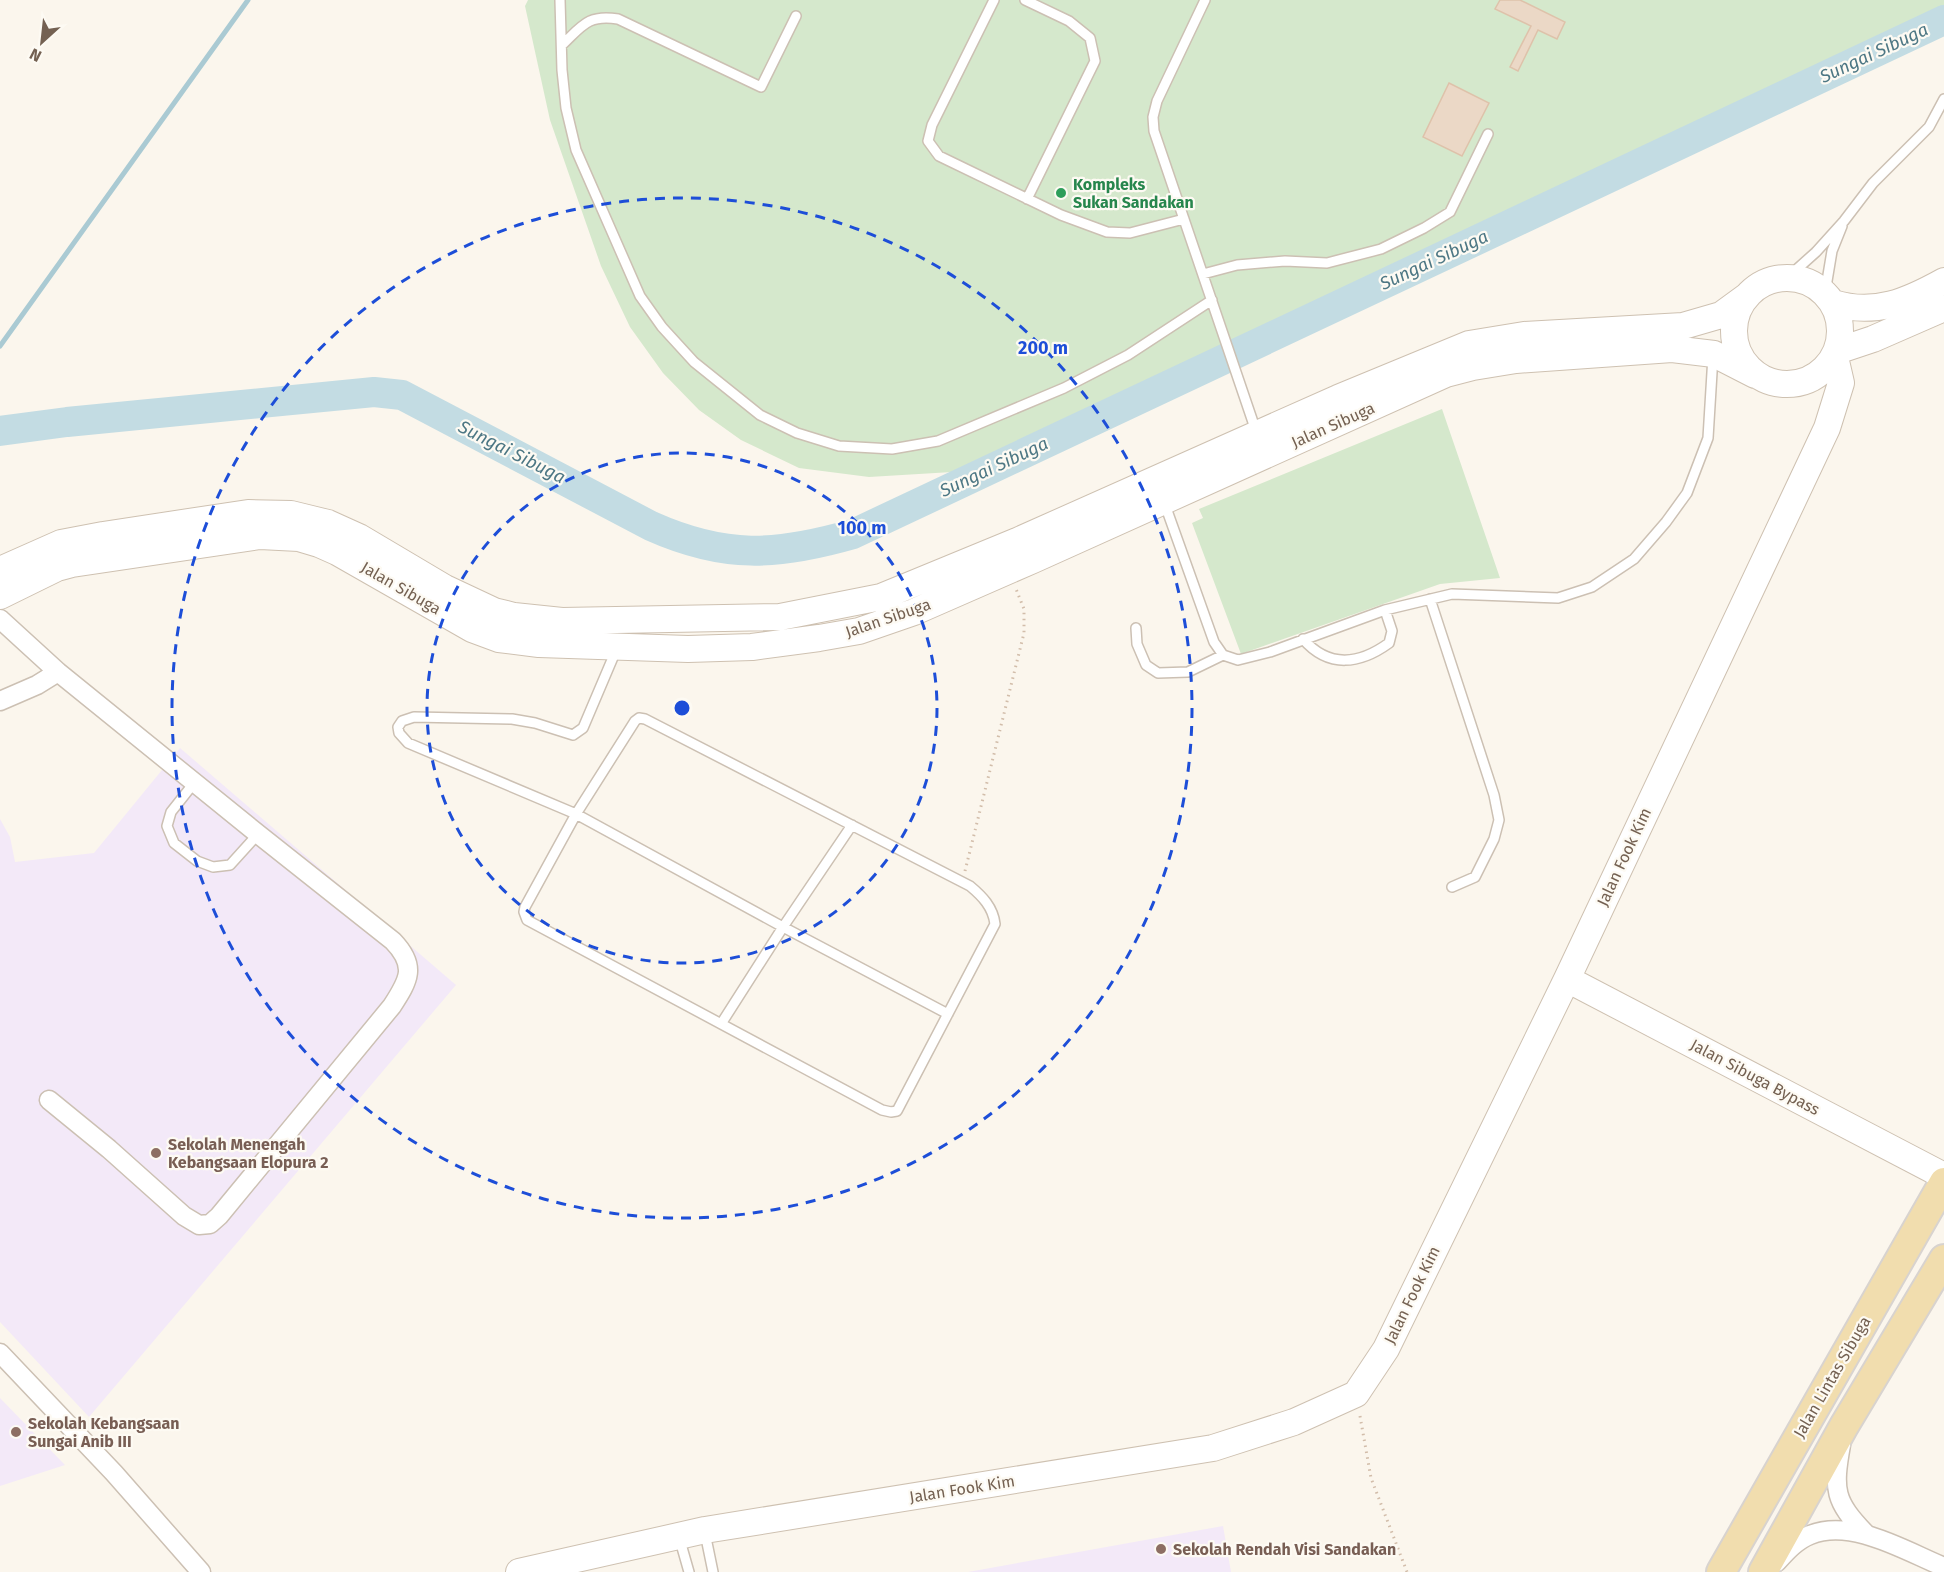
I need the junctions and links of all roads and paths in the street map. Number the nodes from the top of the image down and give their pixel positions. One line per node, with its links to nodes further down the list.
1 (560, 0): 6 (lane)
2 (994, 0): 9 (lane)
3 (1025, 0): 9 (lane)
4 (1205, 0): 10 (lane)
5 (796, 16): 6 (lane)
6 (562, 45): 17 (lane)
7 (1944, 99): 11 (lane)
8 (1488, 134): 12 (lane)
9 (1028, 199): 10 (lane)
10 (1184, 219): 12 (lane)
11 (1844, 220): 13 (lane); 16 (lane)
12 (1203, 274): 17 (lane)
13 (1786, 278): 15 (main road); 16 (main road)
14 (1944, 281): 16 (main road)
15 (1747, 296): 21 (main road); 24 (main road, Jalan Sibuga)
16 (1829, 298): 20 (main road)
17 (1212, 300): 24 (lane)
18 (1944, 308): 20 (main road)
19 (1714, 354): 21 (main road, Jalan Sibuga); 25 (main road, Jalan Sibuga); 29 (lane)
20 (1836, 354): 22 (main road); 23 (main road, Jalan Fook Kim)
21 (1755, 375): 22 (main road)
22 (1809, 381): 23 (main road)
23 (1832, 417): 45 (main road, Jalan Fook Kim)
24 (1257, 434): 26 (main road, Jalan Sibuga)
25 (1164, 501): 27 (main road, Jalan Sibuga); 35 (lane)
26 (0, 570)
27 (1008, 571): 34 (main road, Jalan Sibuga); 42 (path)
28 (0, 596): 34 (main road, Jalan Sibuga)
29 (1430, 599): 30 (lane); 43 (lane)
30 (1384, 610): 33 (lane); 33 (lane)
31 (0, 619): 36 (street)
32 (1136, 628): 35 (lane)
33 (1304, 639): 35 (lane)
34 (618, 646): 39 (lane)
35 (1223, 655)
36 (58, 672): 37 (street); 38 (street)
37 (0, 701)
38 (194, 783): 41 (street); 41 (lane)
39 (576, 814): 40 (lane); 44 (lane); 47 (lane)
40 (852, 825): 42 (lane); 44 (lane)
41 (258, 834): 48 (street)
42 (962, 882): 46 (lane)
43 (1452, 887)
44 (783, 927): 46 (lane); 47 (lane)
45 (1567, 979): 49 (main road, Jalan Sibuga Bypass); 53 (main road, Jalan Fook Kim)
46 (948, 1014): 47 (lane)
47 (721, 1024)
48 (49, 1100)
49 (1944, 1176)
50 (1944, 1182): 64 (main road, Jalan Lintas Sibuga)
51 (1944, 1259): 54 (main road)
52 (0, 1353): 59 (street)
53 (1356, 1394): 55 (main road, Jalan Fook Kim); 63 (path)
54 (1844, 1426): 56 (street); 65 (main road)
55 (705, 1530): 57 (main road, Jalan Fook Kim); 62 (lane)
56 (1866, 1534): 58 (street); 66 (street)
57 (679, 1535): 60 (main road, Jalan Fook Kim); 61 (lane)
58 (1944, 1567)
59 (201, 1572)
60 (519, 1572)
61 (689, 1572)
62 (713, 1572)
63 (1407, 1572)
64 (1721, 1572)
65 (1762, 1572)
66 (1768, 1572)

